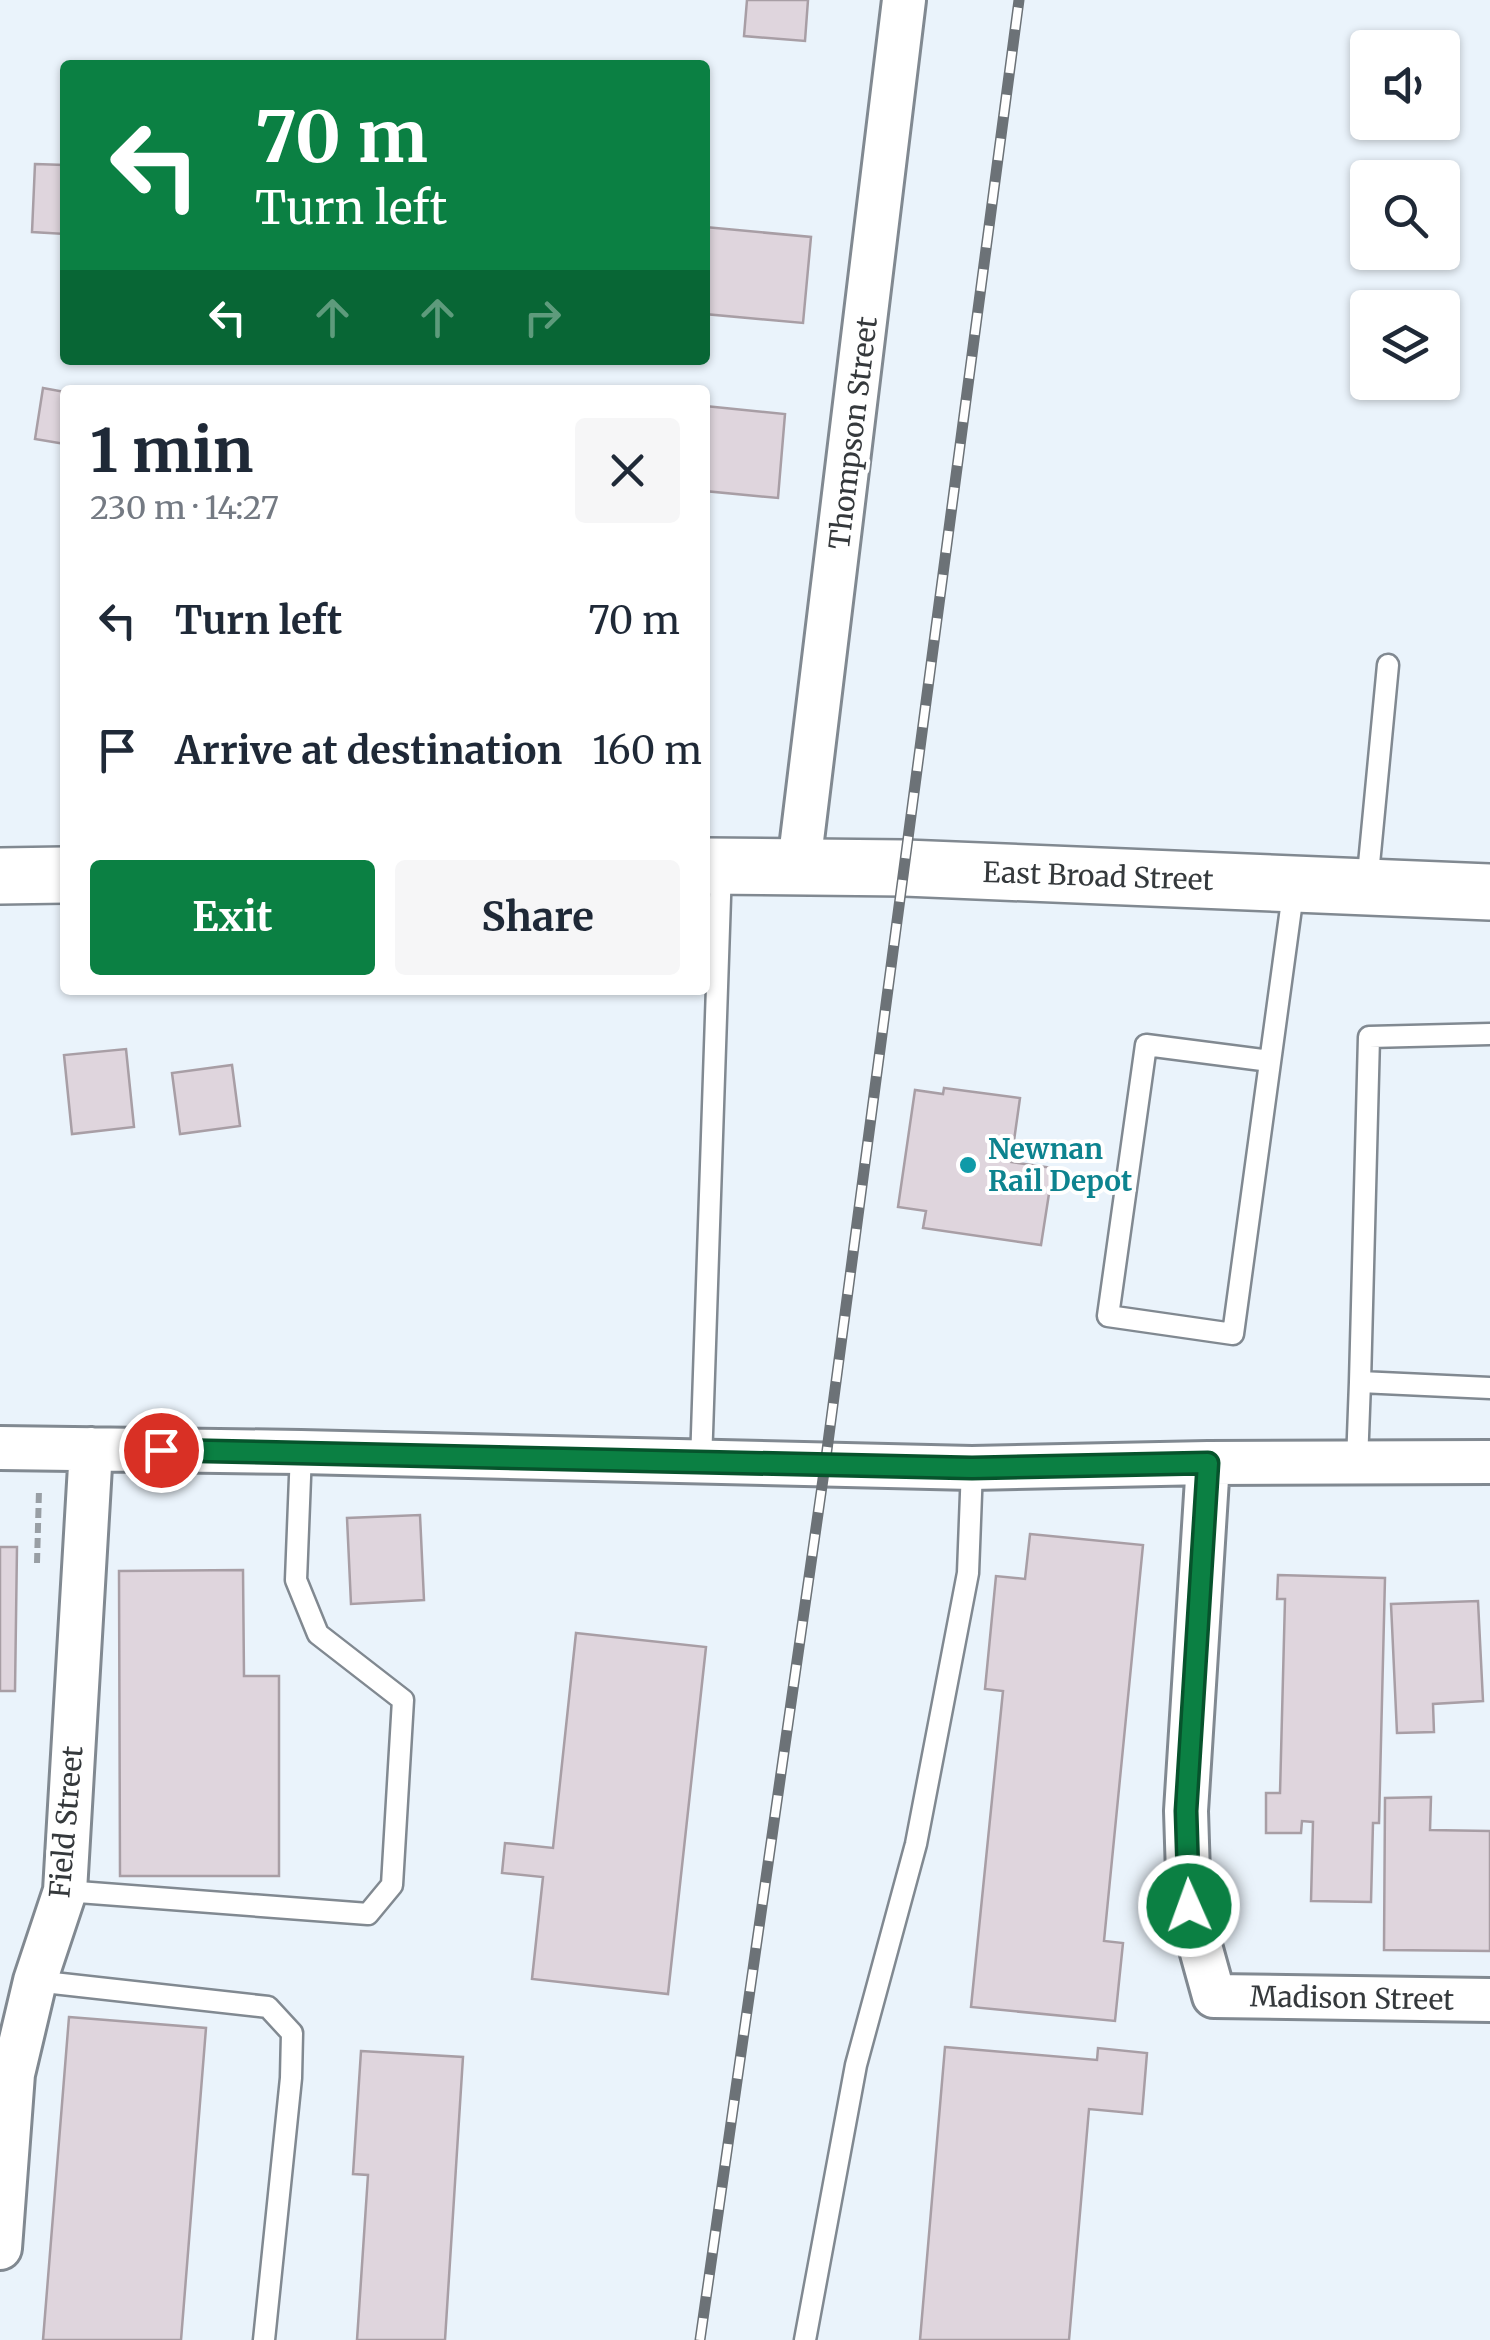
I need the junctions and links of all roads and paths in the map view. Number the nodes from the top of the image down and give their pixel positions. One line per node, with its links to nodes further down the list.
1 (904, 0): 3 (street, Thompson Street)
2 (1388, 665): 8 (lane)
3 (800, 865): 4 (street, East Broad Street); 7 (street, East Broad Street)
4 (713, 866): 18 (lane)
5 (60, 875): 6 (street)
6 (0, 876)
7 (1294, 884): 8 (street, East Broad Street); 11 (lane)
8 (1367, 887): 9 (street, East Broad Street)
9 (1490, 892)
10 (1490, 1034): 12 (lane)
11 (1270, 1060): 11 (lane)
12 (1360, 1382): 13 (lane); 20 (lane)
13 (1490, 1388)
14 (0, 1448): 15 (street)
15 (91, 1450): 16 (street); 22 (street, Field Street)
16 (301, 1452): 18 (street); 22 (lane)
17 (1490, 1462): 20 (street)
18 (700, 1463): 21 (street)
19 (1208, 1463): 20 (street); 21 (street); 24 (street, Madison Street)
20 (1357, 1463)
21 (972, 1468): 27 (lane)
22 (64, 1890): 23 (street, Field Street)
23 (36, 1982): 25 (street, Field Street); 26 (lane)
24 (1490, 2000)
25 (0, 2248)
26 (264, 2340)
27 (805, 2340)

